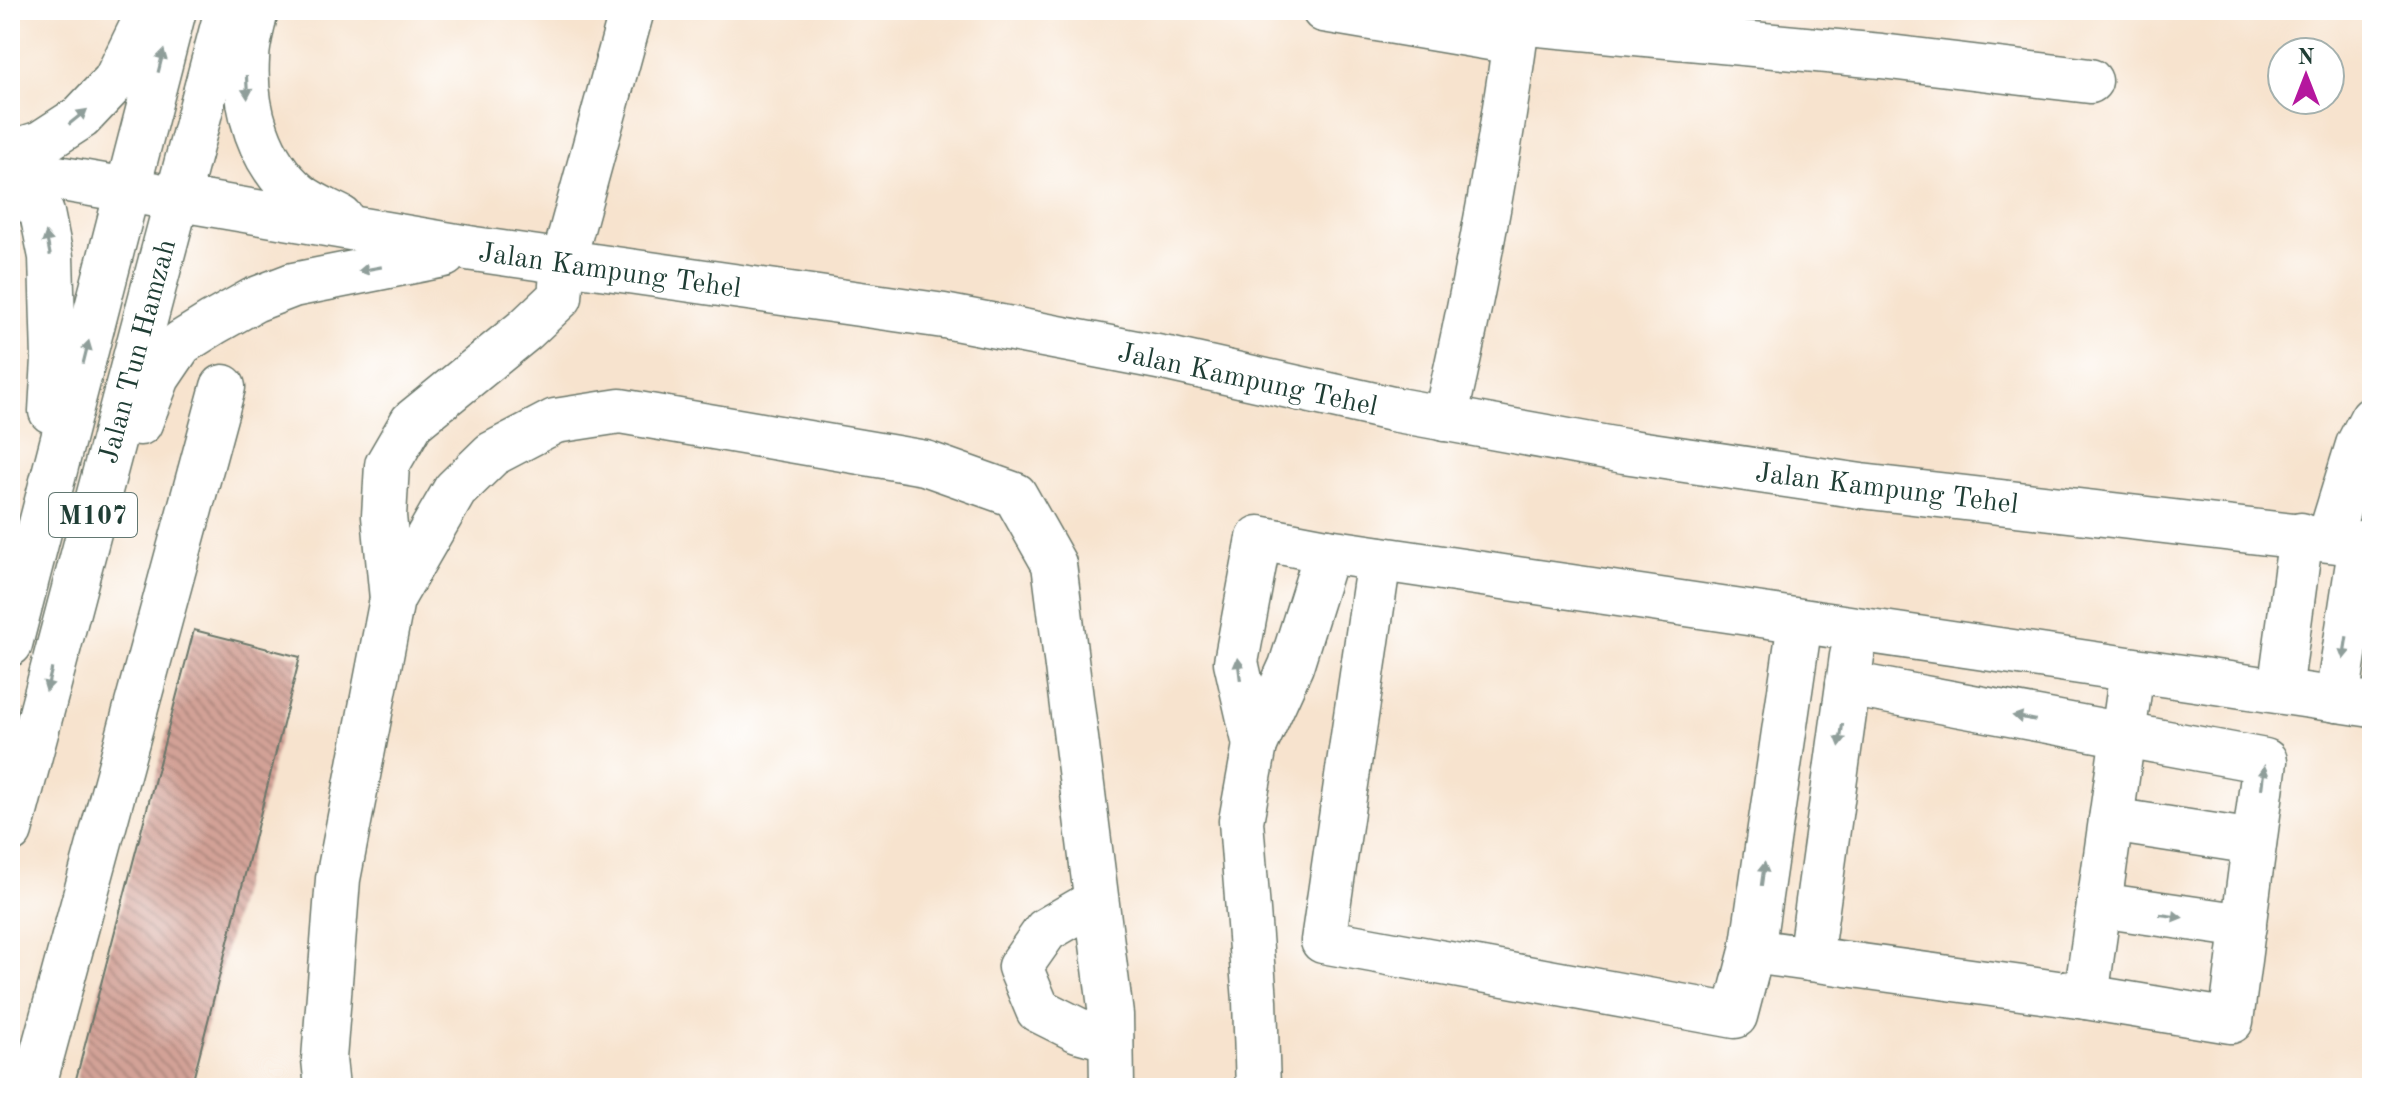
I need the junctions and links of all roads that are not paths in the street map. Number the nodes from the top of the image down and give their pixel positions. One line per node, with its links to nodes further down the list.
1 (147, 10): 9 (main road, one-way to 1)
2 (174, 10): 12 (main road, Jalan Tun Hamzah / M107, one-way to 2)
3 (227, 10): 13 (main road, Jalan Tun Hamzah / M107)
4 (256, 10): 14 (main road, one-way to 14)
5 (632, 10): 15 (main road)
6 (1324, 10): 7 (main road)
7 (1517, 25): 8 (main road); 18 (main road)
8 (2090, 81)
9 (10, 153)
10 (10, 170): 12 (main road, Jalan Kampung Tehel)
11 (10, 181): 19 (main road, one-way to 11)
12 (127, 190): 13 (main road, Jalan Kampung Tehel); 19 (main road, Jalan Tun Hamzah / M107, one-way to 12)
13 (177, 198): 14 (main road, Jalan Kampung Tehel); 27 (main road, Jalan Tun Hamzah / M107)
14 (474, 249): 15 (main road, Jalan Kampung Tehel); 27 (main road, one-way to 27)
15 (563, 262): 18 (main road, Jalan Kampung Tehel); 24 (main road)
16 (223, 387): 47 (main road)
17 (2372, 418): 20 (main road)
18 (1445, 419): 20 (main road, Jalan Kampung Tehel)
19 (43, 517): 23 (main road, Jalan Tun Hamzah / M107)
20 (2341, 541): 31 (main road); 32 (main road, one-way to 32)
21 (1327, 551): 22 (main road); 34 (main road); 34 (main road, one-way to 21)
22 (1379, 559): 25 (main road); 41 (main road)
23 (20, 566): 28 (main road, Jalan Tun Hamzah / M107)
24 (392, 599): 38 (main road); 48 (main road)
25 (1800, 622): 26 (main road); 41 (main road, one-way to 25)
26 (1856, 630): 29 (main road); 30 (main road)
27 (60, 636): 36 (main road, Jalan Tun Hamzah / M107, one-way to 36)
28 (10, 644)
29 (2132, 671): 31 (main road); 33 (main road)
30 (1848, 684): 33 (main road, one-way to 30); 42 (main road, one-way to 42)
31 (2280, 691): 32 (main road)
32 (2355, 702)
33 (2123, 737): 35 (main road); 37 (main road, one-way to 33)
34 (1255, 745): 50 (main road)
35 (2111, 820): 37 (main road); 39 (main road)
36 (10, 831)
37 (2254, 842): 40 (main road)
38 (1096, 901): 44 (main road); 44 (main road)
39 (2099, 905): 40 (main road, one-way to 40); 43 (main road)
40 (2244, 926): 43 (main road)
41 (1752, 951): 42 (main road)
42 (1810, 959): 43 (main road)
43 (2086, 997)
44 (1111, 1039): 49 (main road)
45 (10, 1082): 46 (main road)
46 (16, 1088)
47 (33, 1088)
48 (327, 1088)
49 (1112, 1088)
50 (1258, 1088)

